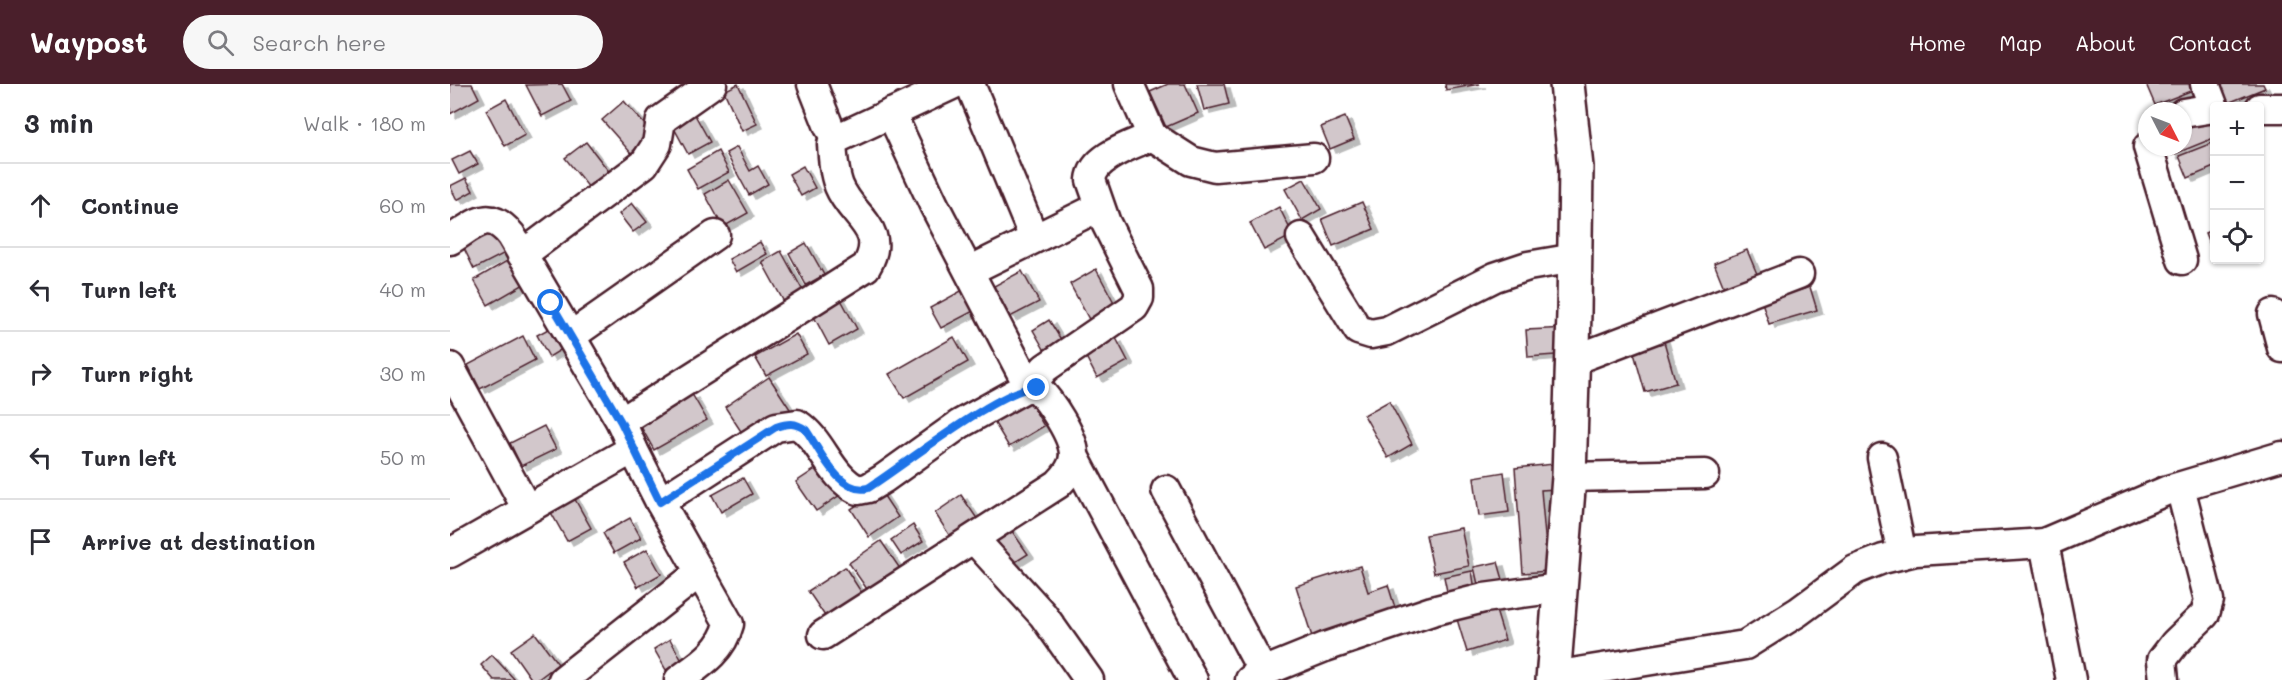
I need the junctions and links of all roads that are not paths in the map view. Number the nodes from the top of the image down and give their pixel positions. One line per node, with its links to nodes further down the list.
1 (712, 84): 23 (street)
2 (812, 84): 15 (street)
3 (954, 84): 13 (street)
4 (970, 84): 21 (street)
5 (1130, 84): 14 (street)
6 (1567, 84): 24 (street)
7 (2205, 84): 8 (street)
8 (2212, 102)
9 (2264, 108): 10 (street)
10 (2282, 108)
11 (2210, 109): 12 (street)
12 (2192, 112)
13 (891, 113): 15 (street); 26 (street)
14 (1152, 136): 17 (street); 18 (street)
15 (836, 139): 34 (street)
16 (2151, 156): 25 (street)
17 (1314, 158)
18 (1100, 207): 21 (street); 33 (street)
19 (715, 235): 29 (street)
20 (1301, 237): 24 (street)
21 (1034, 238): 26 (street)
22 (450, 240): 23 (street)
23 (522, 255): 29 (street)
24 (1575, 258): 31 (street)
25 (2182, 260)
26 (969, 271): 33 (street)
27 (1799, 274): 31 (street)
28 (2272, 314): 30 (street)
29 (571, 336): 34 (street)
30 (2282, 348)
31 (1571, 361): 40 (street)
32 (450, 367): 44 (street)
33 (1029, 387): 36 (street); 43 (street)
34 (621, 422): 35 (street)
35 (633, 450): 43 (street); 44 (street)
36 (1074, 456): 45 (street); 57 (street)
37 (2282, 456): 41 (street)
38 (1882, 458): 48 (street)
39 (1705, 474): 40 (street)
40 (1569, 477): 50 (street)
41 (2180, 486): 46 (street); 59 (street)
42 (1166, 490): 52 (street)
43 (660, 502): 49 (street)
44 (527, 509): 47 (street)
45 (974, 539): 51 (street); 56 (street)
46 (2044, 543): 48 (street); 58 (street)
47 (450, 553)
48 (1902, 554): 53 (street)
49 (699, 573): 54 (street); 55 (street)
50 (1559, 588): 52 (street); 53 (street)
51 (823, 635)
52 (1257, 676)
53 (1553, 678)
54 (563, 680)
55 (679, 680)
56 (1089, 680)
57 (1193, 680)
58 (2071, 680)
59 (2164, 680)

